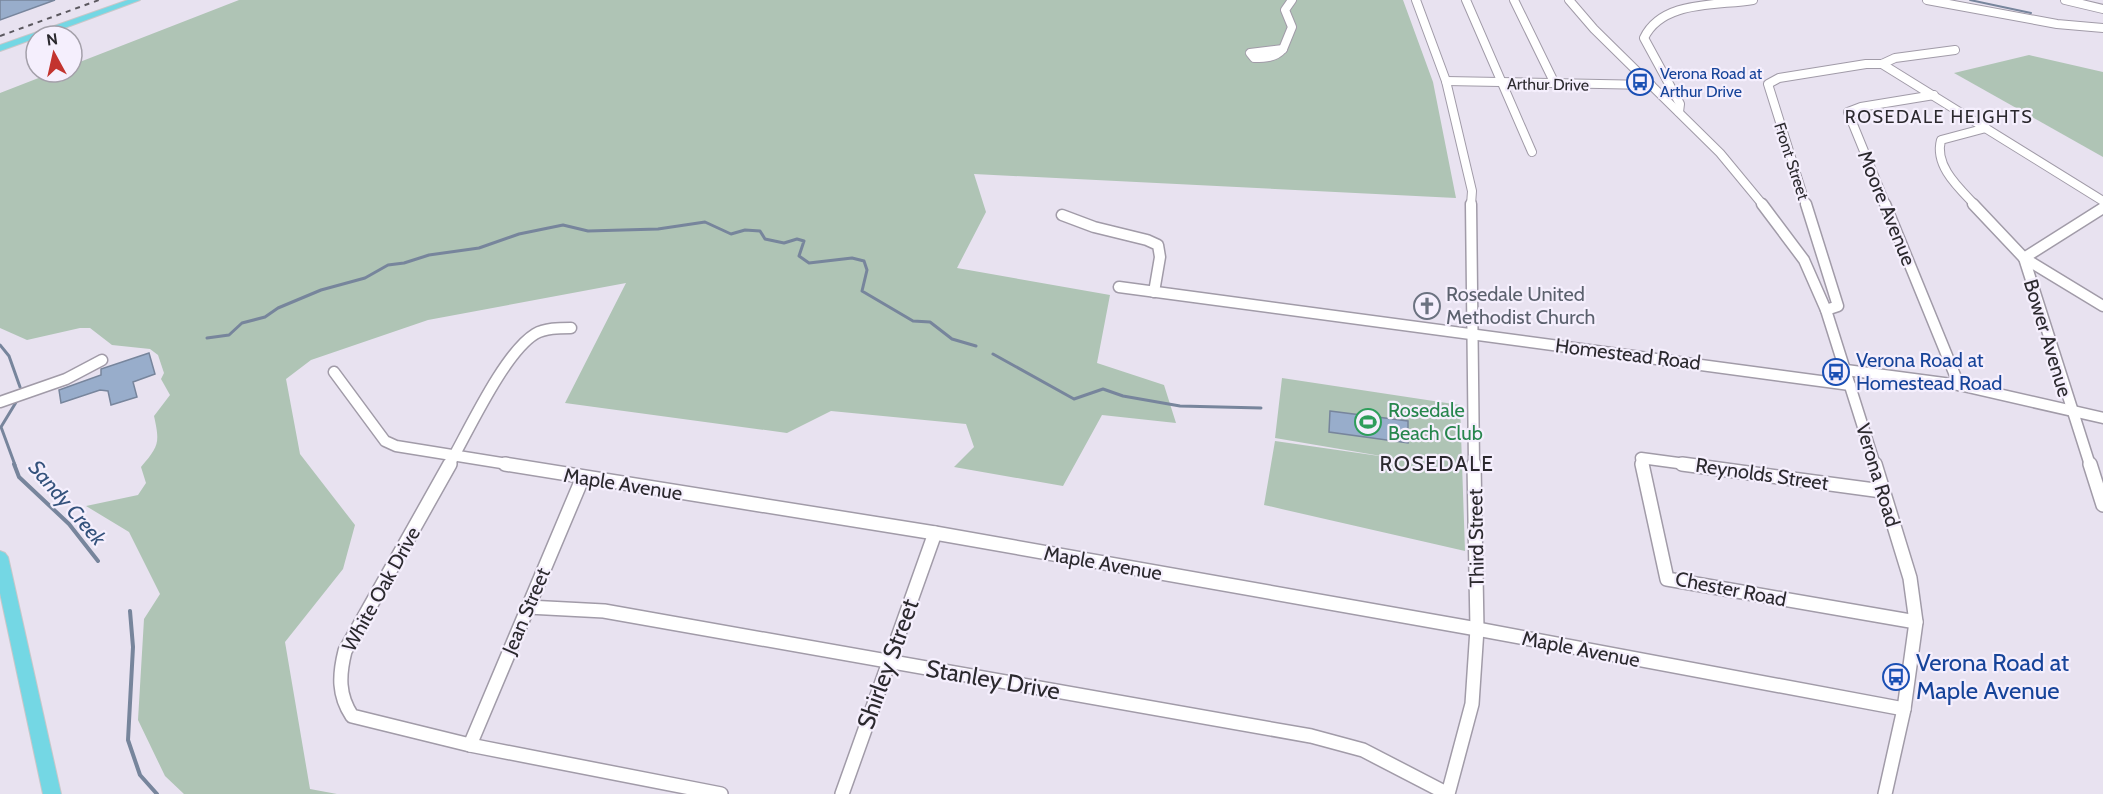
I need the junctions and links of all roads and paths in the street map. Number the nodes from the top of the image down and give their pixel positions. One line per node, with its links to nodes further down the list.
1 (136, 0): 12 (main road)
2 (1292, 0): 13 (street)
3 (1416, 0): 16 (street, Third Street)
4 (1466, 0): 17 (street)
5 (1514, 0): 18 (street)
6 (1569, 0): 19 (street, Verona Road)
7 (1753, 0): 21 (street)
8 (1927, 0): 11 (street)
9 (2065, 0): 10 (street)
10 (2103, 9)
11 (2103, 28)
12 (0, 48)
13 (1285, 49)
14 (1955, 50): 15 (street, Front Street)
15 (1882, 64): 20 (street); 31 (street, Front Street)
16 (1446, 81): 17 (street, Arthur Drive); 33 (street, Third Street)
17 (1501, 83): 18 (street, Arthur Drive); 23 (street)
18 (1555, 84): 19 (street, Arthur Drive)
19 (1651, 85): 21 (street, Verona Road)
20 (1934, 95): 22 (street); 38 (street, Moore Avenue)
21 (1679, 112): 31 (street, Verona Road)
22 (1986, 128): 24 (street); 27 (street)
23 (1532, 153)
24 (2103, 201)
25 (2103, 208): 27 (street, Bower Avenue)
26 (1062, 215): 29 (street)
27 (2024, 258): 30 (street); 40 (street, Bower Avenue)
28 (1119, 287): 29 (street, Homestead Road)
29 (1154, 292): 33 (street, Homestead Road)
30 (2103, 306)
31 (1826, 310): 35 (street, Verona Road)
32 (571, 328): 42 (street, White Oak Drive)
33 (1473, 334): 37 (street, Homestead Road); 51 (street, Third Street)
34 (102, 360): 39 (street)
35 (1846, 370): 37 (street, Verona Road); 38 (street)
36 (334, 372): 42 (street, Maple Avenue)
37 (1850, 385): 45 (street, Verona Road)
38 (1959, 386): 40 (street)
39 (0, 402)
40 (2071, 410): 41 (street); 46 (street, Bower Avenue)
41 (2103, 418)
42 (454, 457): 44 (street, Maple Avenue); 54 (street, White Oak Drive)
43 (1641, 458): 45 (street, Reynolds Street); 50 (street, Chester Road)
44 (583, 477): 47 (street, Maple Avenue); 49 (street, Jean Street)
45 (1882, 491): 50 (street, Verona Road)
46 (2103, 506)
47 (935, 533): 51 (street, Maple Avenue); 52 (street, Shirley Street)
48 (0, 556): 55 (main road)
49 (528, 607): 52 (street, Stanley Drive); 54 (street, Jean Street)
50 (1916, 622): 53 (street, Verona Road)
51 (1477, 629): 53 (street, Maple Avenue); 58 (street, Third Street)
52 (889, 662): 57 (street, Shirley Street); 58 (street, Stanley Drive)
53 (1904, 710): 59 (street, Verona Road)
54 (470, 745): 56 (street, White Oak Drive)
55 (51, 794)
56 (721, 794)
57 (842, 794)
58 (1448, 794)
59 (1885, 794)

